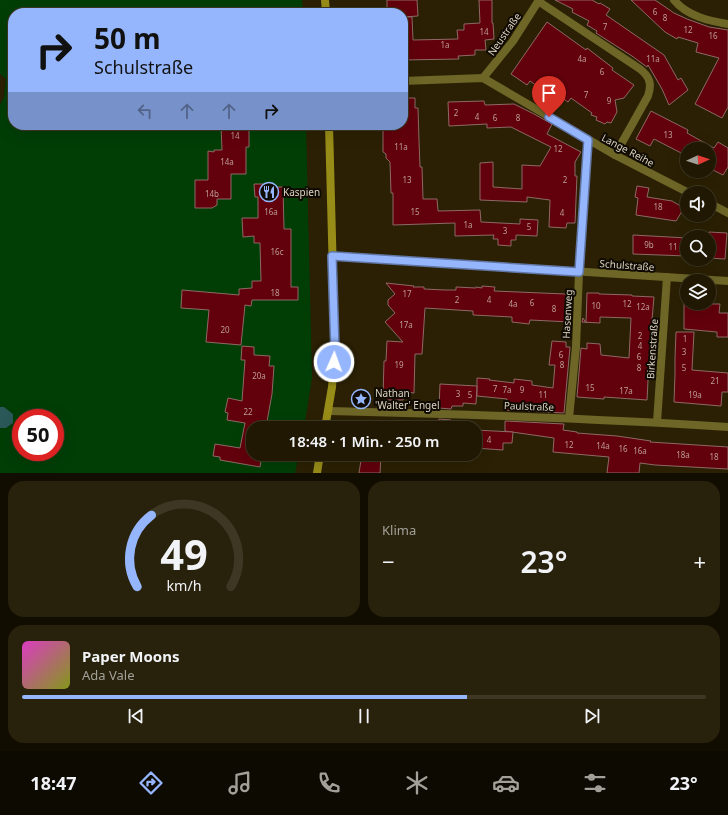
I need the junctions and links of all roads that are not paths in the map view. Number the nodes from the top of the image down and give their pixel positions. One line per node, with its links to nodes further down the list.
1 (539, 0): 4 (street, Neustraße); 8 (street)
2 (674, 0): 3 (street)
3 (728, 24)
4 (483, 78): 5 (street); 7 (street, Lange Reihe)
5 (408, 81)
6 (329, 130): 12 (main road)
7 (588, 140): 8 (street, Lange Reihe); 13 (street, Hasenweg)
8 (615, 155): 9 (street, Lange Reihe)
9 (680, 188)
10 (716, 207): 11 (street)
11 (728, 213)
12 (332, 256): 13 (street, Schulstraße); 16 (main road)
13 (579, 272): 14 (street, Schulstraße); 17 (street, Hasenweg)
14 (667, 277): 15 (street, Schulstraße); 19 (street, Birkenstraße)
15 (728, 281)
16 (329, 411): 17 (street, Paulstraße); 18 (main road)
17 (569, 418): 19 (street, Paulstraße)
18 (327, 421)
19 (657, 422): 20 (street, Paulstraße)
20 (728, 427)
21 (319, 461): 22 (main road)
22 (316, 473)

